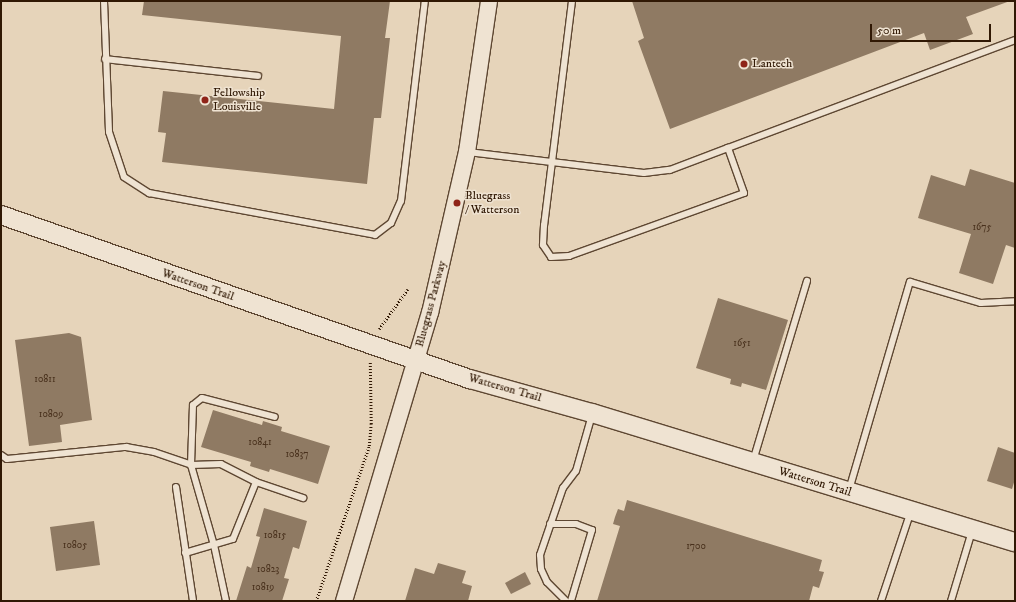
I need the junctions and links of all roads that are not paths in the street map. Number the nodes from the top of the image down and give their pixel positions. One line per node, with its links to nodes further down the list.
1 (104, 1): 6 (lane)
2 (425, 1): 6 (lane)
3 (490, 1): 9 (street, Bluegrass Parkway)
4 (572, 1): 10 (lane)
5 (1015, 40): 8 (lane)
6 (105, 59): 7 (lane)
7 (258, 76)
8 (728, 148): 10 (lane); 10 (lane)
9 (467, 152): 10 (lane); 14 (street, Bluegrass Parkway)
10 (552, 162)
11 (1, 215): 14 (main road, Watterson Trail)
12 (807, 281): 18 (lane)
13 (1015, 301): 22 (lane)
14 (415, 359): 15 (main road, Watterson Trail); 32 (street, Bluegrass Parkway)
15 (592, 413): 18 (main road, Watterson Trail); 25 (lane)
16 (275, 417): 19 (lane)
17 (1, 455): 19 (lane)
18 (752, 462): 22 (main road, Watterson Trail)
19 (191, 465): 20 (lane); 28 (lane)
20 (256, 482): 23 (lane); 28 (lane)
21 (176, 487): 29 (lane)
22 (849, 492): 24 (main road, Watterson Trail)
23 (303, 498)
24 (911, 511): 26 (main road, Watterson Trail); 35 (lane)
25 (550, 524): 33 (lane); 34 (lane)
26 (973, 529): 27 (main road, Watterson Trail); 36 (lane)
27 (1015, 542)
28 (214, 545): 29 (lane); 31 (lane)
29 (185, 553): 30 (lane)
30 (192, 601)
31 (226, 601)
32 (344, 601)
33 (566, 601)
34 (571, 601)
35 (881, 601)
36 (951, 601)

